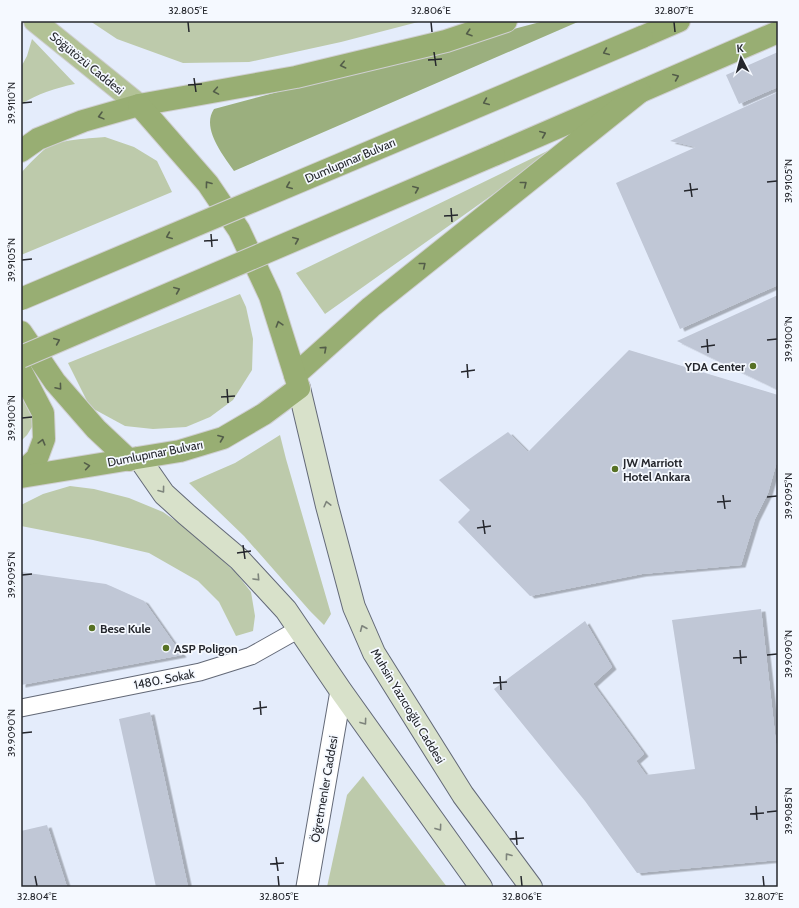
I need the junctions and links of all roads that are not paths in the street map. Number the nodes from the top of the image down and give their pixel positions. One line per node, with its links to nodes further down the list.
1 (35, 21): 8 (main road, Söğütözü Caddesi)
2 (506, 21): 8 (highway, one-way to 8)
3 (670, 21): 6 (highway)
4 (679, 21): 6 (highway, Dumlupınar Bulvarı)
5 (778, 32): 7 (highway, Dumlupınar Bulvarı, one-way to 5)
6 (642, 37): 10 (highway, Dumlupınar Bulvarı, one-way to 10, bridge)
7 (640, 92): 12 (highway, Dumlupınar Bulvarı, one-way to 7, bridge); 14 (highway, Dumlupınar Bulvarı, one-way to 7)
8 (139, 105): 9 (highway, one-way to 9); 14 (highway, one-way to 8)
9 (21, 151)
10 (21, 299)
11 (21, 332): 15 (highway, one-way to 15)
12 (21, 357)
13 (21, 371): 16 (highway, one-way to 13)
14 (297, 382): 15 (highway, Dumlupınar Bulvarı, one-way to 14); 23 (main road, Muhsin Yazıcıoğlu Caddesi, one-way to 14)
15 (134, 459): 17 (highway, Dumlupınar Bulvarı, one-way to 15); 18 (main road, one-way to 18)
16 (21, 473)
17 (21, 477)
18 (300, 629): 19 (main road); 20 (street, 1480. Sokak)
19 (341, 691): 21 (street, Öğretmenler Caddesi); 22 (main road, one-way to 22)
20 (21, 708)
21 (307, 887)
22 (482, 887)
23 (531, 887)

